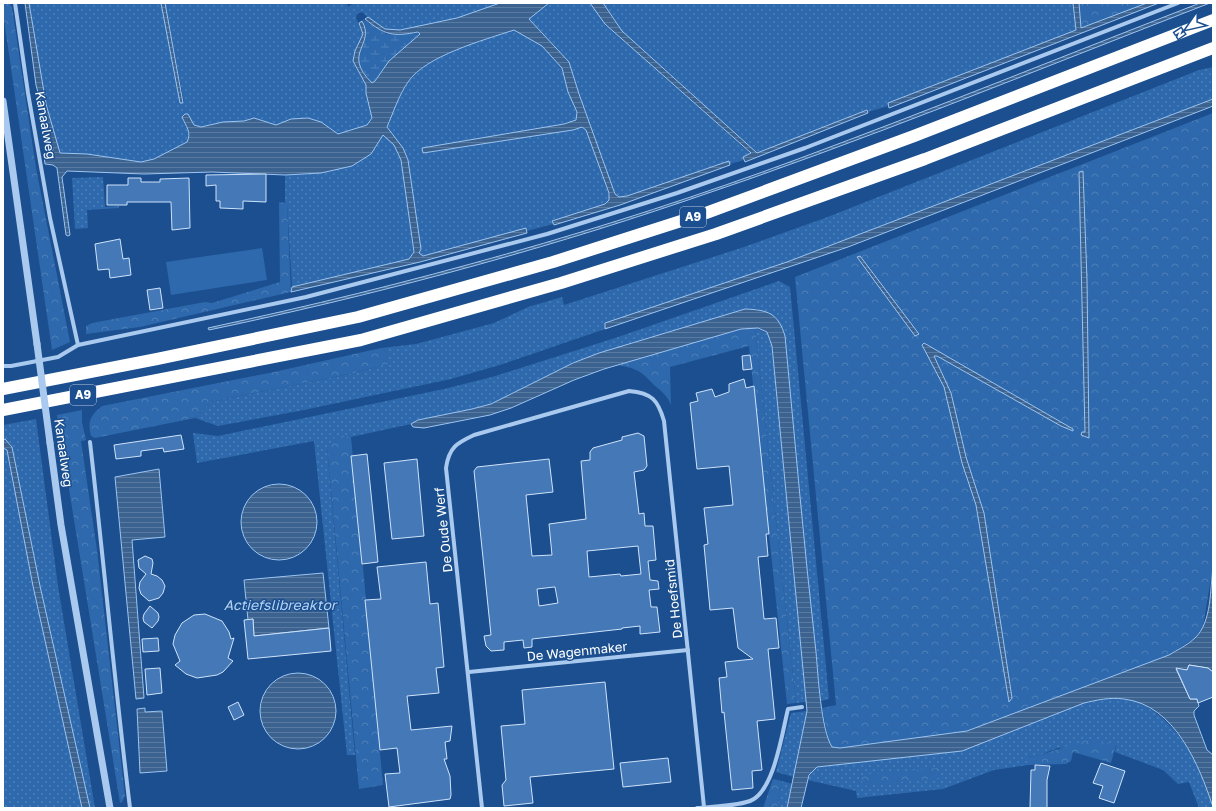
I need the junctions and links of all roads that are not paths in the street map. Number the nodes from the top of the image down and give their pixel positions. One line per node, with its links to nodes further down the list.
1 (15, 3): 6 (street, Kanaalweg)
2 (1178, 3): 6 (street)
3 (1213, 20): 8 (highway, A9)
4 (1213, 48): 10 (highway, A9)
5 (3, 100): 16 (street, Kanaalweg, bridge)
6 (78, 345): 7 (street)
7 (3, 366)
8 (3, 389)
9 (642, 392): 12 (street, De Hoefsmid); 13 (street, De Oude Werf)
10 (3, 410)
11 (90, 442): 17 (street)
12 (688, 650): 13 (street, De Wagenmaker); 15 (street, De Hoefsmid)
13 (468, 672): 18 (street, De Oude Werf)
14 (802, 707): 15 (street)
15 (704, 807): 19 (street)
16 (110, 808)
17 (130, 808)
18 (482, 808)
19 (697, 808)

